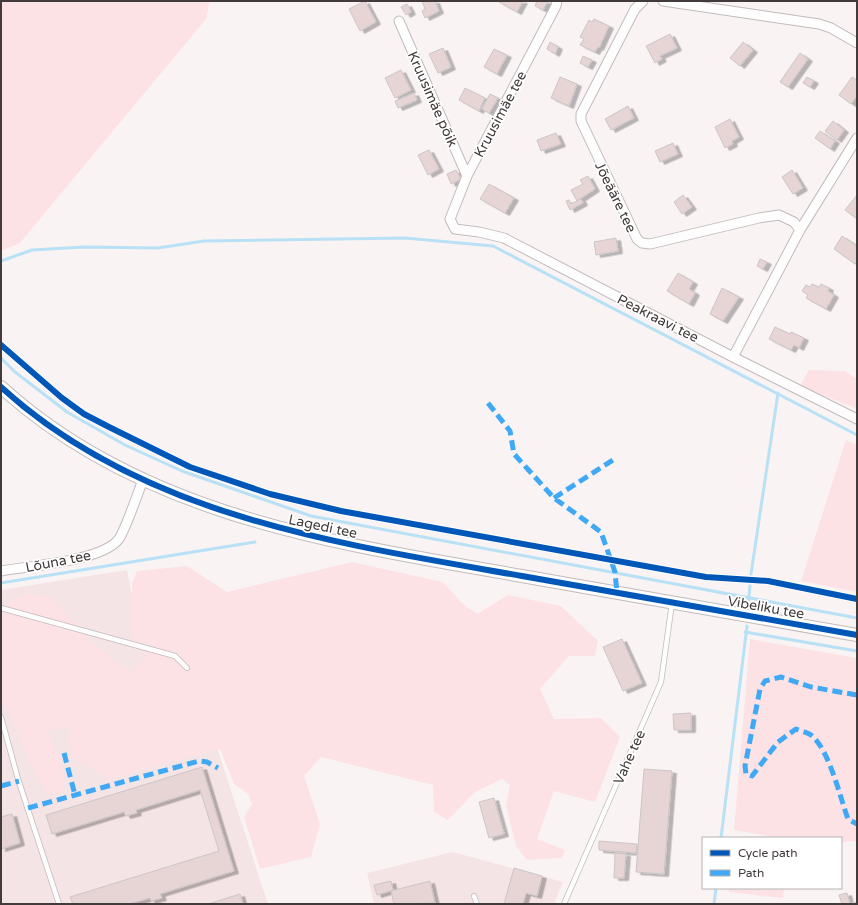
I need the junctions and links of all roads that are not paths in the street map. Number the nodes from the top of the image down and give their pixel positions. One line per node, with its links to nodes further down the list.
1 (557, 1): 7 (street, Kruusimäe tee)
2 (643, 1): 9 (street, Jõeääre tee)
3 (663, 1): 5 (street)
4 (399, 21): 7 (street, Kruusimäe põik)
5 (857, 43)
6 (857, 138): 9 (street)
7 (468, 176): 8 (street, Kruusimäe tee)
8 (455, 229): 10 (street, Peakraavi tee)
9 (800, 230): 10 (street)
10 (733, 357): 12 (street, Peakraavi tee)
11 (1, 387): 13 (street, Lagedi tee)
12 (857, 419)
13 (143, 480): 14 (street, Lõuna tee); 15 (street, Lagedi tee)
14 (1, 571)
15 (672, 603): 17 (street, Vibeliku tee); 23 (lane, Vahe tee)
16 (1, 608): 18 (lane)
17 (857, 635)
18 (187, 668)
19 (1, 717): 21 (lane)
20 (474, 896): 22 (lane)
21 (59, 904)
22 (477, 904)
23 (564, 904)

